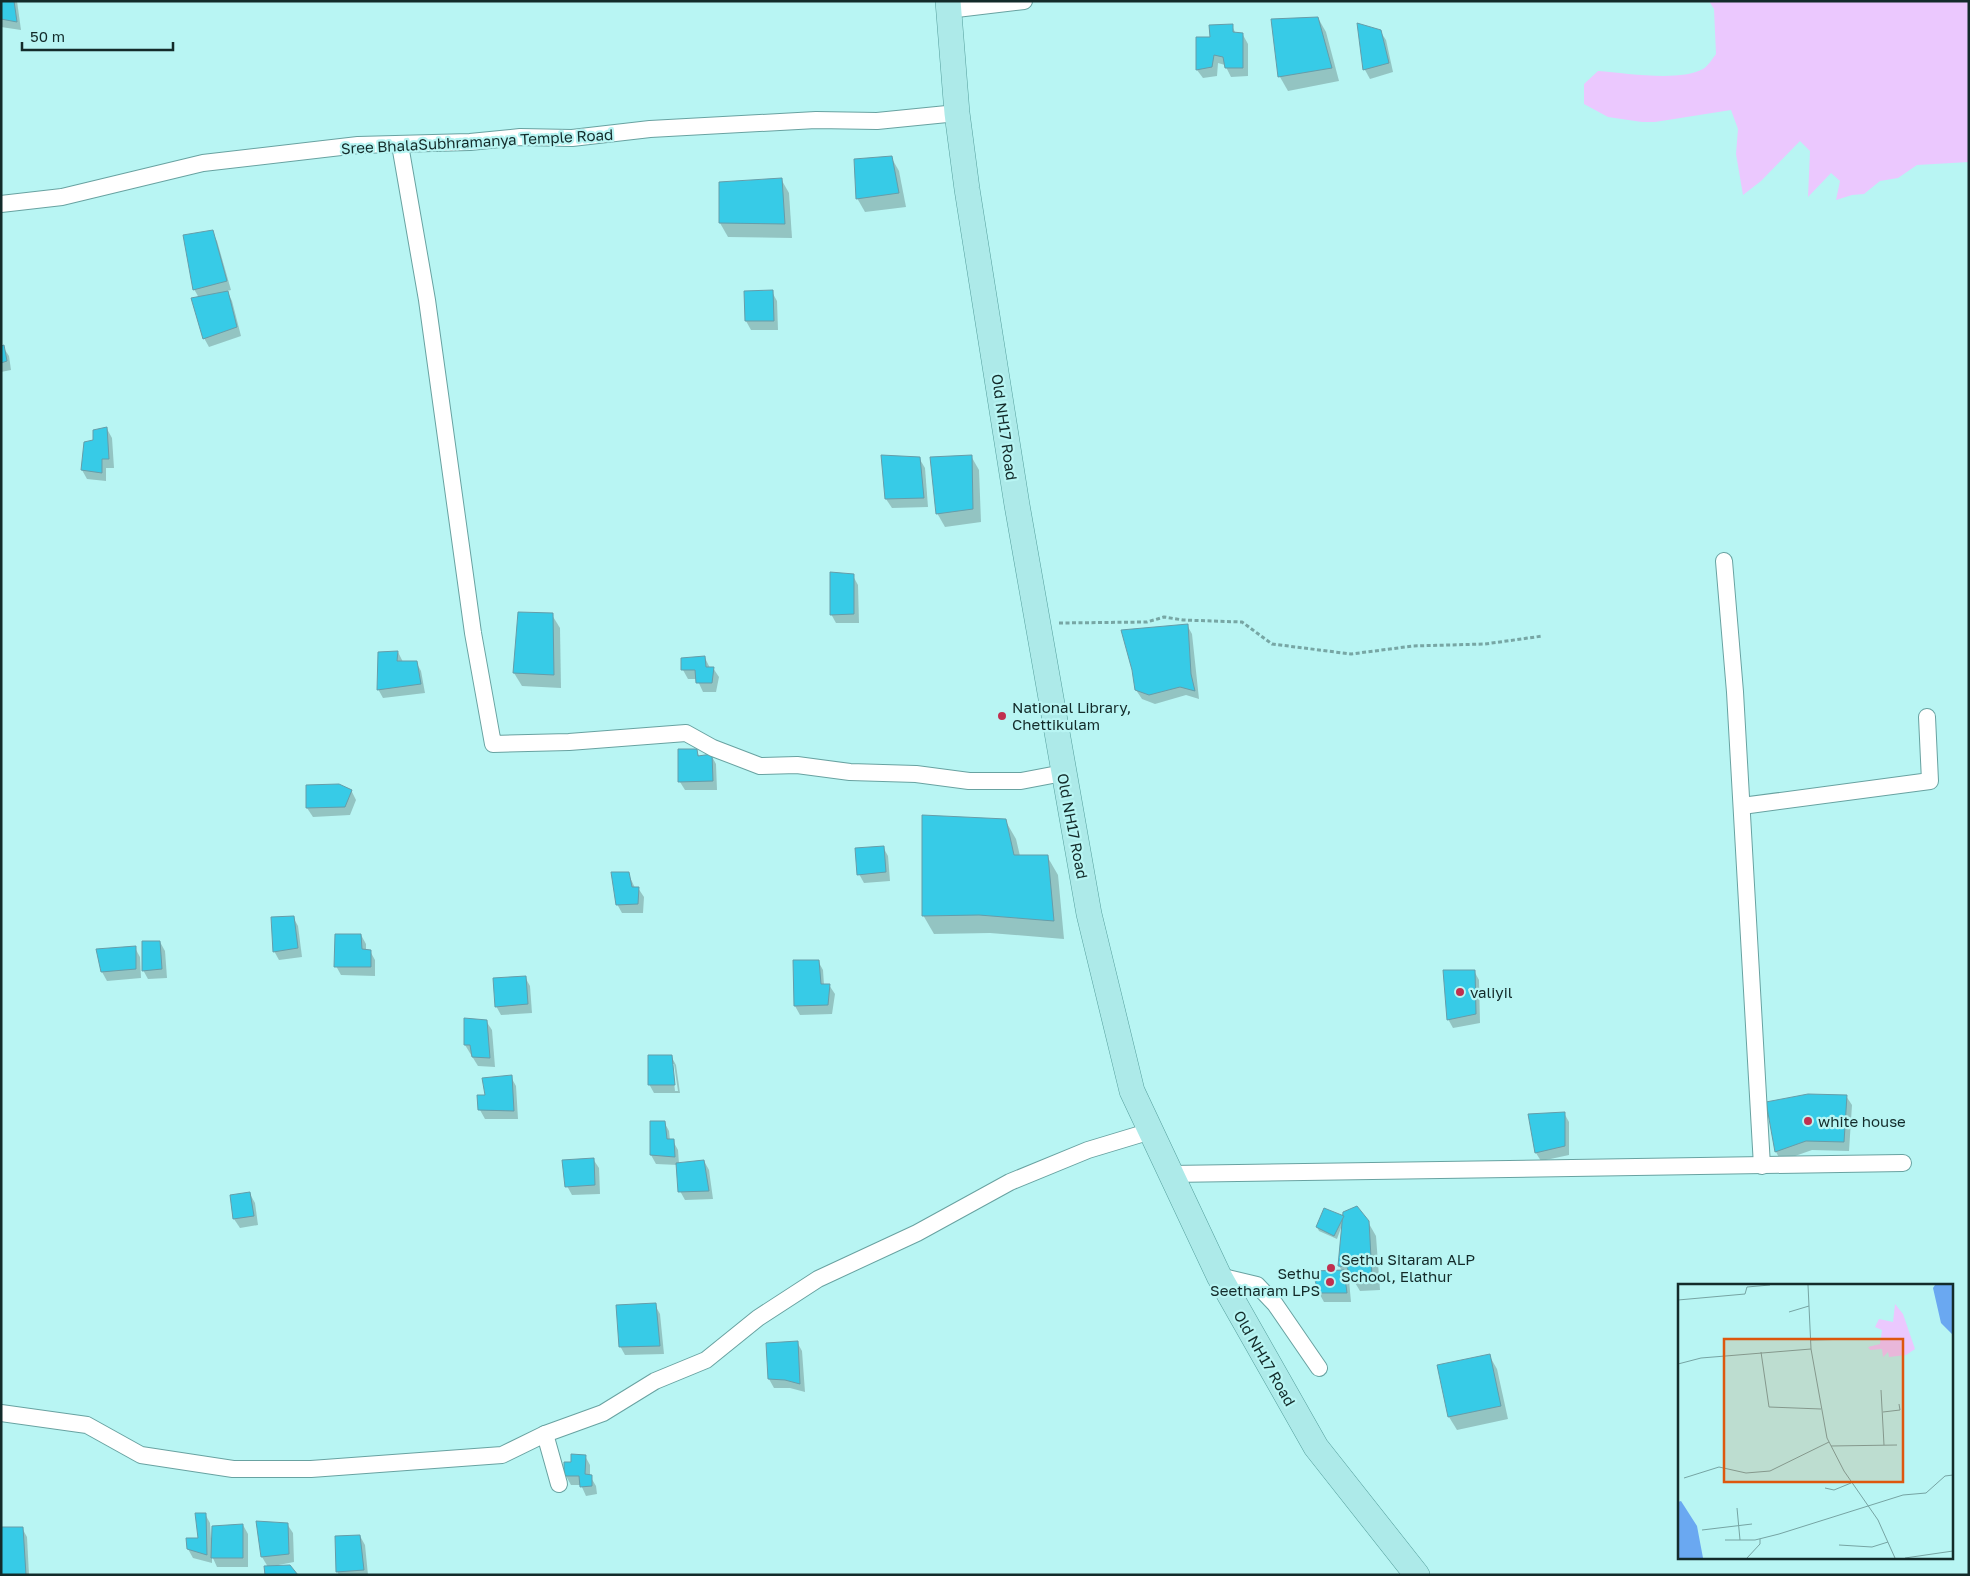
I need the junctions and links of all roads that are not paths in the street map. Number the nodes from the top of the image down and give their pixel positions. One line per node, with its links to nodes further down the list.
1 (1024, 1): 2 (street)
2 (948, 6): 3 (main road, Old NH17 Road)
3 (957, 113): 4 (street, Sree BhalaSubhramanya Temple Road); 8 (main road, Old NH17 Road)
4 (400, 145): 5 (street, Sree BhalaSubhramanya Temple Road); 8 (street)
5 (1, 204)
6 (1724, 561): 9 (street)
7 (1927, 717): 9 (street)
8 (1063, 774): 10 (main road, Old NH17 Road)
9 (1742, 806): 12 (street)
10 (1151, 1131): 13 (main road, Old NH17 Road); 17 (street)
11 (1903, 1163): 12 (street)
12 (1762, 1166): 13 (street)
13 (1170, 1174): 14 (main road, Old NH17 Road)
14 (1219, 1276): 15 (street); 19 (main road, Old NH17 Road)
15 (1319, 1368)
16 (1, 1413): 17 (street)
17 (545, 1434): 18 (street)
18 (559, 1484)
19 (1413, 1574)

